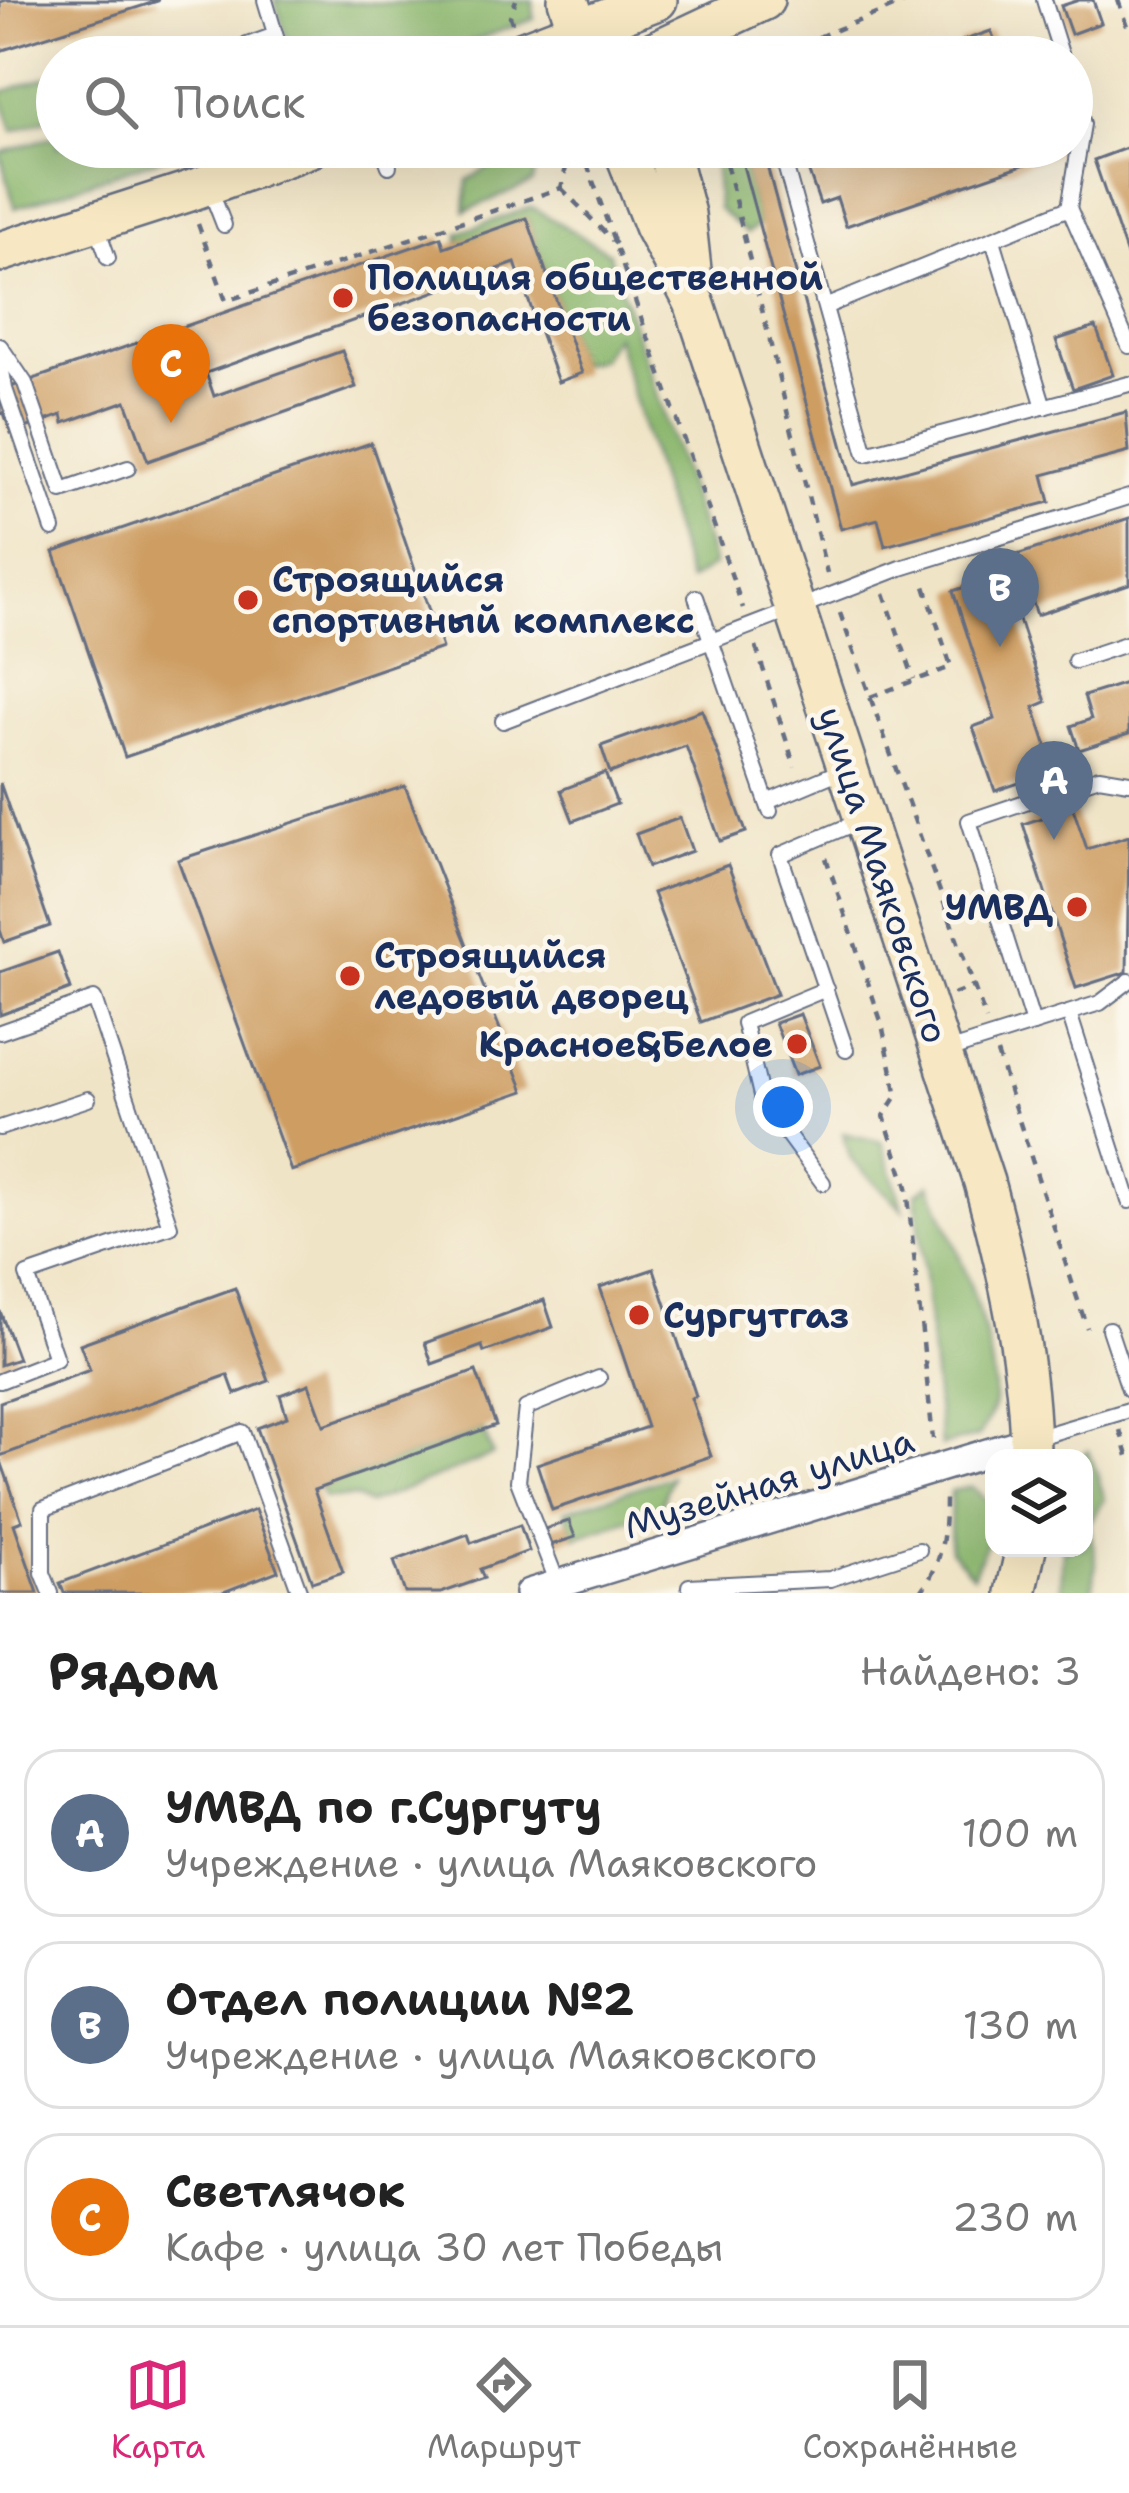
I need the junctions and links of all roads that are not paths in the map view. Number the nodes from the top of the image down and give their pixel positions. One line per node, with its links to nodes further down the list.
1 (265, 0): 6 (lane)
2 (764, 0): 8 (main road)
3 (1044, 0): 9 (lane)
4 (634, 4): 5 (main road); 7 (main road)
5 (578, 29)
6 (275, 35)
7 (638, 36)
8 (686, 36)
9 (1055, 36)
10 (253, 168): 15 (main road)
11 (631, 168): 20 (main road, улица Маяковского)
12 (673, 168): 20 (main road, улица Маяковского)
13 (786, 168): 21 (lane)
14 (1076, 168): 16 (lane)
15 (198, 188): 17 (lane); 19 (main road)
16 (1069, 208): 18 (lane); 23 (lane)
17 (224, 225)
18 (993, 240): 21 (lane); 26 (lane)
19 (3, 242)
20 (694, 302): 31 (main road, улица Маяковского)
21 (827, 306): 26 (lane)
22 (0, 346): 27 (lane)
23 (1129, 346)
24 (0, 359): 29 (lane)
25 (1129, 384): 26 (lane)
26 (1044, 406)
27 (128, 468)
28 (1129, 497): 31 (lane)
29 (52, 529)
30 (696, 597): 32 (lane)
31 (794, 611): 32 (lane); 36 (main road, улица Маяковского)
32 (712, 640): 35 (lane); 36 (lane)
33 (1129, 643): 34 (lane)
34 (1076, 662)
35 (503, 722)
36 (848, 768): 38 (main road, улица Маяковского)
37 (1129, 782): 42 (lane)
38 (865, 818): 40 (lane); 45 (main road, улица Маяковского)
39 (1129, 981): 41 (lane)
40 (826, 989): 44 (lane); 48 (lane)
41 (1069, 1012): 42 (lane); 49 (lane)
42 (1033, 1024): 45 (lane)
43 (0, 1032): 52 (lane)
44 (846, 1050)
45 (942, 1053): 55 (main road, улица Маяковского)
46 (88, 1099): 47 (lane)
47 (0, 1128)
48 (823, 1183)
49 (1129, 1201)
50 (1109, 1329): 53 (lane)
51 (599, 1378): 61 (lane)
52 (0, 1381)
53 (1129, 1389)
54 (1122, 1412): 55 (lane)
55 (1030, 1449)
56 (985, 1462): 57 (street, Музейная улица)
57 (674, 1550): 61 (street, Музейная улица); 62 (lane)
58 (919, 1550): 62 (lane)
59 (1024, 1557): 66 (main road)
60 (1028, 1557): 67 (main road)
61 (558, 1584): 65 (street, Музейная улица)
62 (689, 1589)
63 (51, 1593): 64 (lane)
64 (300, 1593)
65 (529, 1593)
66 (1016, 1593)
67 (1036, 1593)

